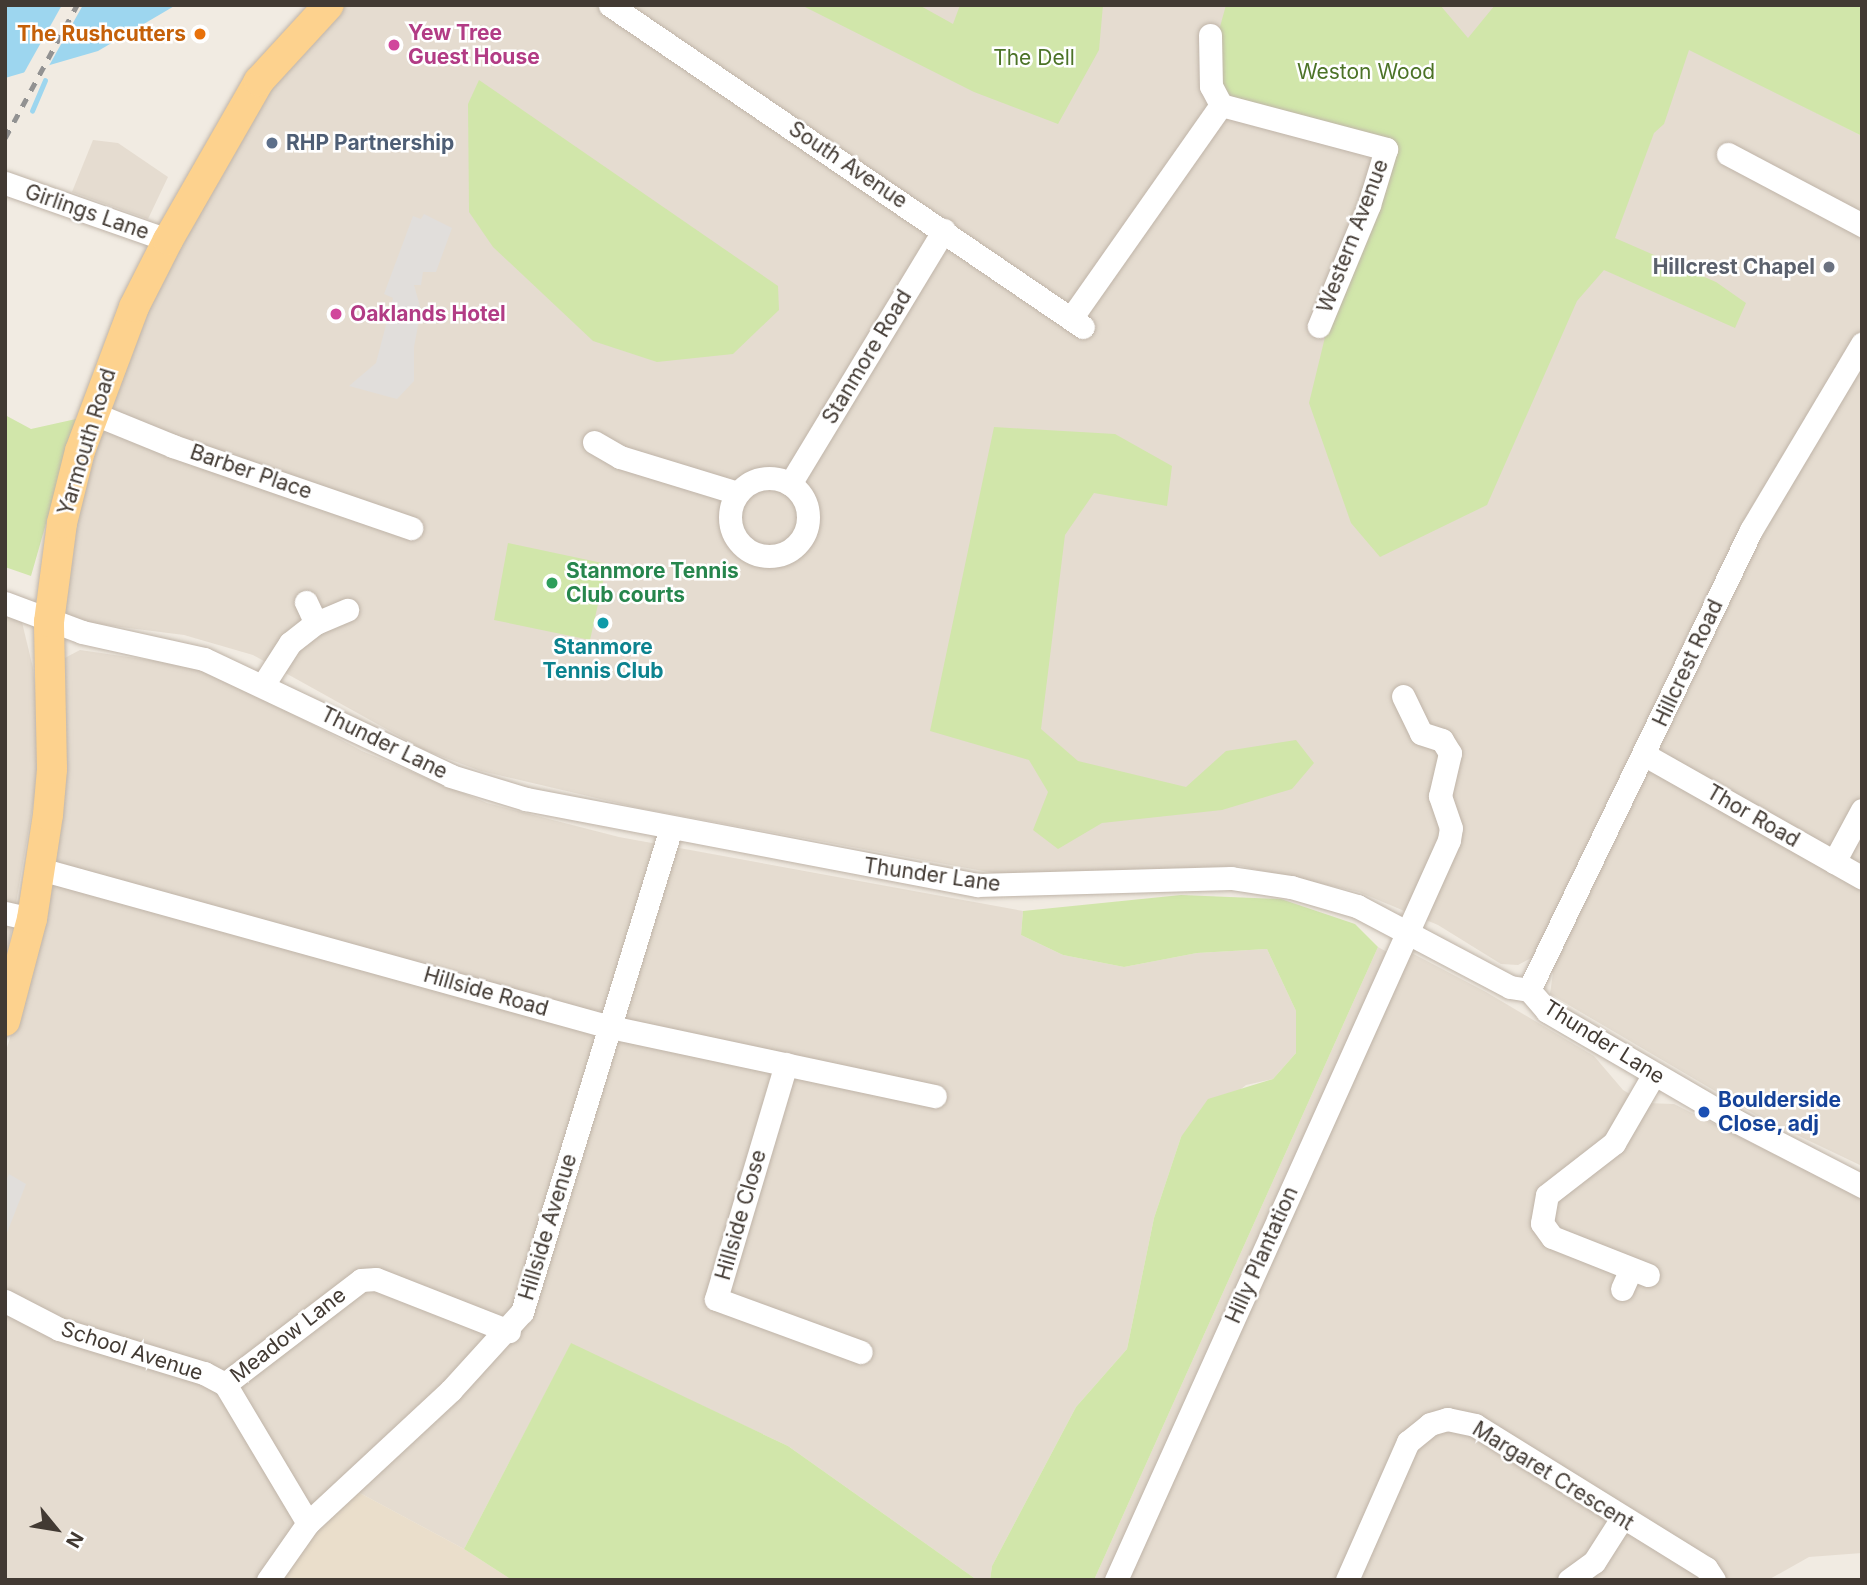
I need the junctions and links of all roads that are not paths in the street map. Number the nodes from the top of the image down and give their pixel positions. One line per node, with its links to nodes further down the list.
1 (329, 5): 9 (main road, Yarmouth Road)
2 (610, 5): 8 (street, South Avenue)
3 (1210, 35): 4 (street)
4 (1221, 105): 8 (street, South Avenue); 10 (street, Western Avenue)
5 (1728, 154): 7 (street)
6 (5, 183): 9 (street, Girlings Lane)
7 (1862, 225)
8 (944, 230): 14 (street, Stanmore Road)
9 (168, 240): 12 (main road, Yarmouth Road)
10 (1319, 326)
11 (1862, 344): 24 (street, Hillcrest Road)
12 (92, 413): 16 (street, Barber Place); 20 (main road, Yarmouth Road)
13 (605, 455): 15 (street)
14 (790, 484): 15 (street); 15 (street)
15 (738, 493)
16 (411, 528)
17 (306, 602): 21 (street)
18 (5, 603): 20 (street, Thunder Lane)
19 (347, 610): 21 (street)
20 (48, 622): 22 (street, Thunder Lane); 28 (main road, Yarmouth Road)
21 (317, 623): 22 (street)
22 (263, 685): 26 (street, Thunder Lane)
23 (1411, 702): 31 (street, Hilly Plantation)
24 (1645, 755): 27 (street, Thor Road); 32 (street, Hillcrest Road)
25 (1862, 810): 27 (street)
26 (671, 828): 31 (street, Thunder Lane); 34 (street, Hillside Avenue)
27 (1834, 862): 29 (street, Thor Road)
28 (40, 869): 30 (main road, Yarmouth Road); 34 (street, Hillside Road)
29 (1862, 878)
30 (19, 916): 33 (main road, Yarmouth Road)
31 (1409, 930): 32 (street, Thunder Lane); 47 (street, Hilly Plantation)
32 (1529, 990): 36 (street, Thunder Lane)
33 (5, 1021)
34 (610, 1027): 35 (street, Hillside Road); 41 (street, Hillside Avenue)
35 (786, 1063): 37 (street, Hillside Road); 42 (street, Hillside Close)
36 (1654, 1074): 38 (street, Thunder Lane); 39 (street)
37 (935, 1096)
38 (1862, 1186)
39 (1634, 1278)
40 (5, 1301): 43 (street, School Avenue)
41 (509, 1331): 43 (street, Meadow Lane); 45 (street, Hillside Avenue)
42 (861, 1352)
43 (225, 1384): 45 (street, School Avenue)
44 (1622, 1518): 48 (street, Margaret Crescent); 49 (street); 50 (street, Margaret Crescent)
45 (308, 1523): 46 (street, Hillside Avenue)
46 (268, 1580)
47 (1116, 1580)
48 (1347, 1580)
49 (1569, 1580)
50 (1714, 1580)

